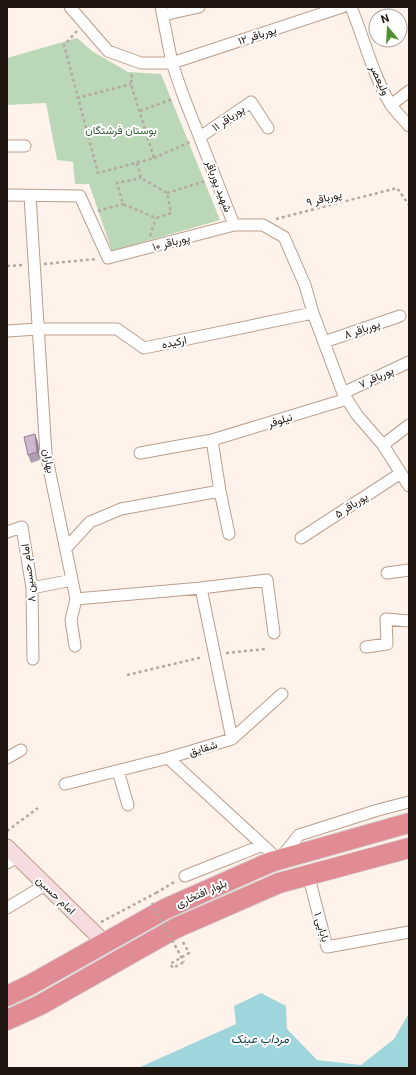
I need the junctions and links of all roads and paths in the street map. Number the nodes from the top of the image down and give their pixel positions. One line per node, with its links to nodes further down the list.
1 (70, 7): 6 (street)
2 (199, 7): 5 (street)
3 (342, 7): 8 (street, پورباقر ۱۲)
4 (350, 7): 13 (street, ولیعصر)
5 (162, 11): 8 (street, شهید پورباقر)
6 (84, 24): 7 (street); 12 (path)
7 (132, 60): 8 (street); 9 (path)
8 (172, 63): 11 (street, شهید پورباقر)
9 (131, 84): 12 (path); 14 (path)
10 (409, 91): 13 (street)
11 (183, 95): 14 (path); 17 (street, شهید پورباقر)
12 (78, 98): 21 (path)
13 (391, 105): 15 (street, ولیعصر)
14 (140, 111): 20 (path)
15 (409, 126)
16 (268, 128): 17 (street, پورباقر ۱۱)
17 (200, 137): 20 (path); 23 (street, شهید پورباقر)
18 (7, 146): 19 (street)
19 (25, 146)
20 (154, 158): 21 (path)
21 (137, 163): 22 (path)
22 (141, 178): 24 (path); 27 (path)
23 (216, 178): 24 (path); 32 (street, شهید پورباقر)
24 (167, 193): 30 (path)
25 (7, 196): 26 (street)
26 (30, 196): 29 (street); 35 (street, بهاران)
27 (123, 204): 29 (path); 30 (path)
28 (409, 205): 31 (path, پورباقر ۹)
29 (88, 214): 34 (street)
30 (156, 218): 33 (path)
31 (273, 219)
32 (234, 225): 33 (street, پورباقر ۱۰); 37 (street, شهید پورباقر)
33 (146, 248): 34 (street, پورباقر ۱۰)
34 (108, 258): 35 (path)
35 (34, 264): 36 (path); 39 (street, بهاران)
36 (7, 266)
37 (313, 313): 39 (street, ارکیده); 41 (street, شهید پورباقر)
38 (400, 316): 41 (street, پورباقر ۸)
39 (38, 329): 40 (street); 54 (street, بهاران)
40 (7, 331)
41 (324, 342): 43 (street, شهید پورباقر)
42 (409, 362): 43 (street, پورباقر ۷)
43 (345, 396): 45 (street, نیلوفر); 46 (street, شهید پورباقر)
44 (409, 425): 46 (street)
45 (212, 440): 47 (street, نیلوفر); 50 (street)
46 (383, 444): 48 (street, شهید پورباقر)
47 (140, 453)
48 (401, 473): 49 (street, شهید پورباقر); 53 (street, پورباقر ۵)
49 (409, 485)
50 (220, 491): 52 (street); 54 (street)
51 (7, 532): 58 (street, امام حسین ۸)
52 (229, 534)
53 (301, 538)
54 (66, 548): 57 (street, بهاران)
55 (409, 570): 56 (street)
56 (386, 573)
57 (72, 580): 58 (street); 60 (street, بهاران)
58 (32, 588): 67 (street, امام حسین ۸)
59 (201, 588): 60 (street); 62 (street); 66 (street, شقایق)
60 (76, 599): 63 (street)
61 (409, 621): 64 (street)
62 (274, 633)
63 (75, 646)
64 (366, 647)
65 (265, 649): 66 (path)
66 (214, 654): 68 (path); 70 (street, شقایق)
67 (33, 659)
68 (127, 675)
69 (282, 694): 70 (street)
70 (232, 739): 73 (street, شقایق)
71 (21, 750): 72 (street)
72 (7, 758)
73 (168, 758): 74 (street); 81 (street, شقایق)
74 (118, 771): 75 (street); 77 (street)
75 (65, 784)
76 (409, 802): 84 (street)
77 (128, 805)
78 (38, 808): 80 (path)
79 (409, 823): 84 (highway, بلوار افتخاری)
80 (7, 831)
81 (263, 845): 84 (street, شقایق); 86 (street)
82 (409, 848): 85 (highway, بلوار افتخاری)
83 (10, 855): 87 (street, امام حسین)
84 (279, 860): 94 (highway, بلوار افتخاری)
85 (308, 874): 93 (street, بابایی ۱); 97 (highway, بلوار افتخاری)
86 (185, 876): 88 (path)
87 (45, 885): 91 (street); 92 (street, امام حسین)
88 (156, 893): 89 (path); 92 (path)
89 (159, 898)
90 (152, 903): 95 (path, bridge)
91 (7, 908)
92 (90, 928): 94 (street, امام حسین)
93 (409, 932)
94 (105, 943): 96 (highway, بلوار افتخاری)
95 (189, 953)
96 (7, 996)
97 (7, 1020)

